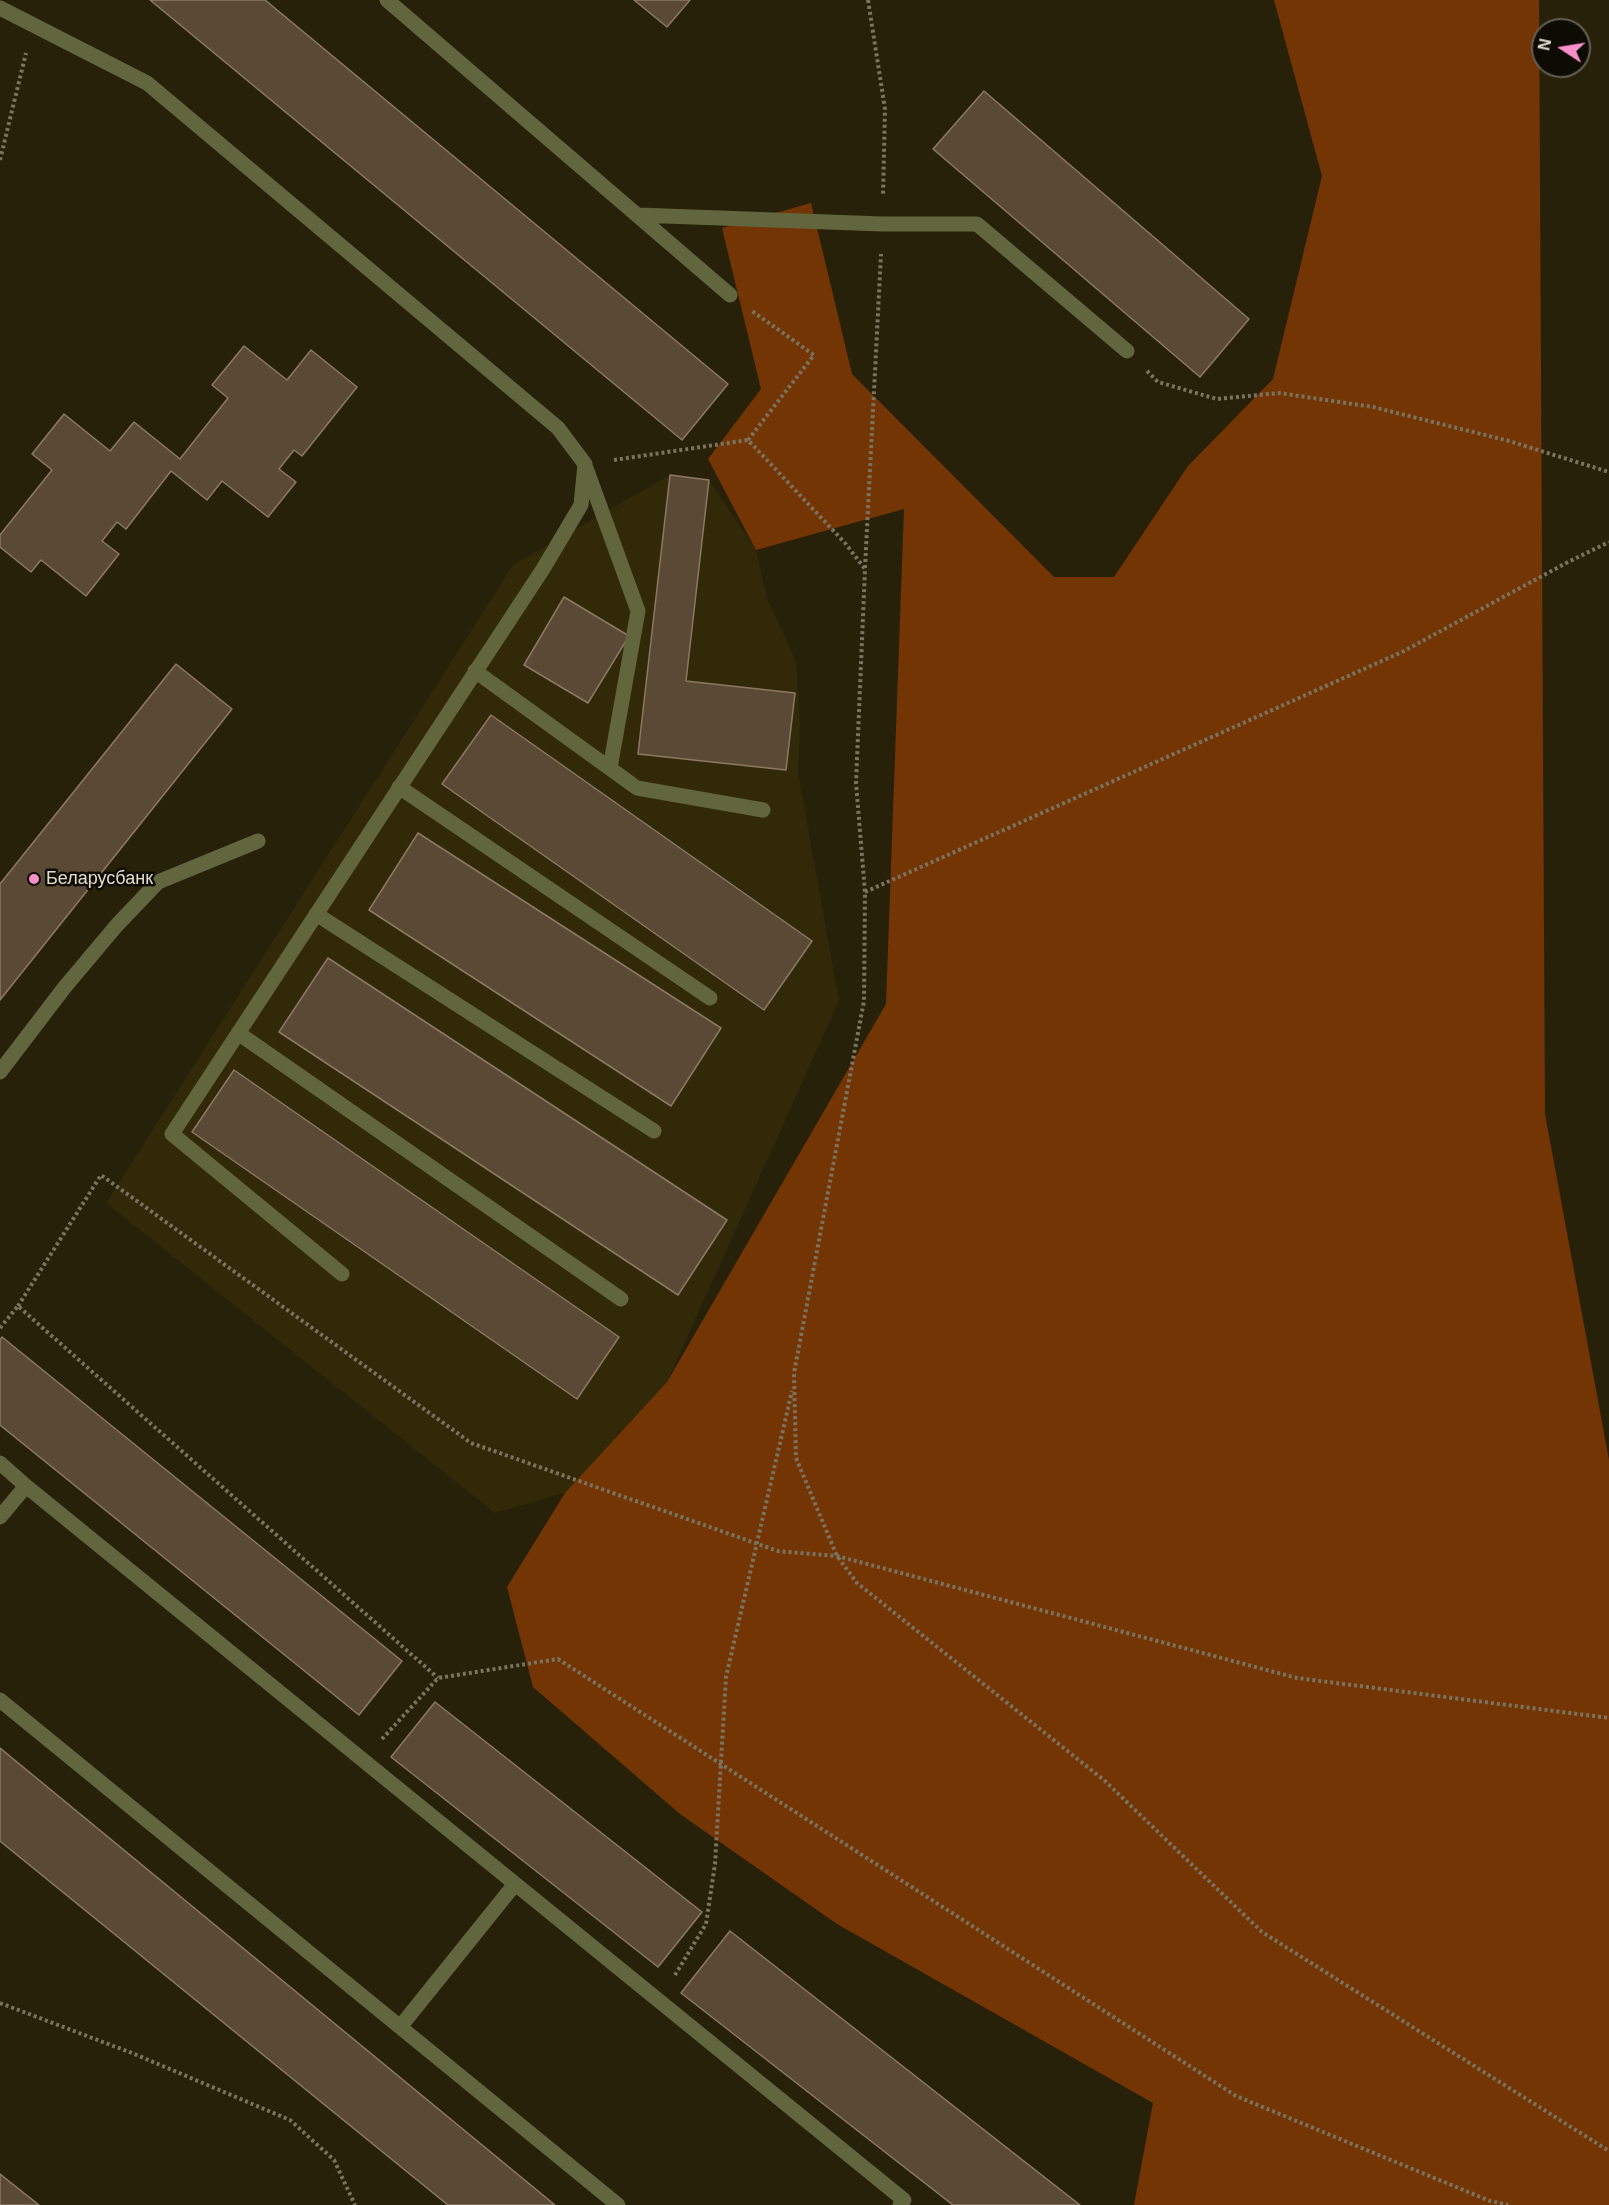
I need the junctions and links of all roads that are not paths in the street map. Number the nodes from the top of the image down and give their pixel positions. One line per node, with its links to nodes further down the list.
1 (387, 0): 3 (lane)
2 (0, 8): 6 (lane)
3 (638, 215): 4 (lane); 5 (lane)
4 (730, 295)
5 (1127, 351)
6 (585, 464): 7 (lane); 8 (lane)
7 (475, 671): 8 (lane); 9 (lane)
8 (610, 768): 10 (lane)
9 (399, 787): 12 (lane); 13 (lane)
10 (763, 810)
11 (258, 841): 15 (lane)
12 (316, 914): 14 (lane); 16 (lane)
13 (710, 998)
14 (238, 1033): 17 (lane); 18 (lane)
15 (0, 1072)
16 (654, 1131)
17 (342, 1274)
18 (621, 1299)
19 (0, 1463): 20 (lane)
20 (26, 1486): 21 (lane); 23 (lane)
21 (0, 1517)
22 (0, 1700): 24 (lane)
23 (515, 1884): 24 (lane); 25 (lane)
24 (400, 2027): 26 (lane)
25 (905, 2203)
26 (618, 2205)

